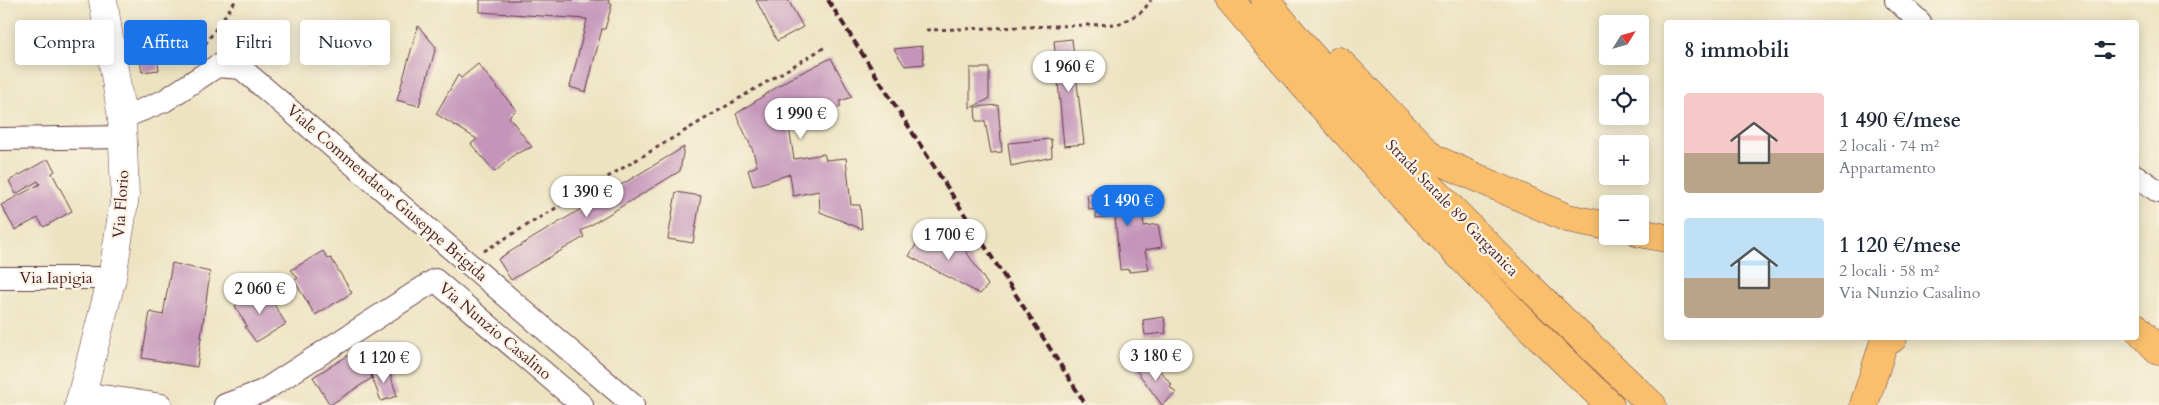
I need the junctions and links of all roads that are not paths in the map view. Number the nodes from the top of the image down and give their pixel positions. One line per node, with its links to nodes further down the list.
1 (103, 0): 7 (street, Via Florio)
2 (1230, 0): 19 (highway, Strada Statale 89 Garganica)
3 (1265, 0): 27 (highway, Strada Statale 89 Garganica)
4 (1280, 0): 11 (highway)
5 (1896, 0): 6 (street)
6 (1918, 20)
7 (123, 128): 8 (street); 15 (street, Via Florio); 24 (street, Viale Commendator Giuseppe Brigida)
8 (0, 139)
9 (2139, 178): 10 (street)
10 (2159, 192)
11 (1599, 224)
12 (1649, 235): 13 (highway)
13 (1664, 238)
14 (0, 278): 15 (street, Via Iapigia)
15 (112, 278): 20 (street, Via Florio)
16 (2139, 330): 18 (highway)
17 (1890, 340): 28 (highway)
18 (2159, 351)
19 (1567, 364): 25 (highway); 26 (highway, Strada Statale 89 Garganica)
20 (81, 399): 21 (street)
21 (161, 405)
22 (225, 405): 23 (street, Via Nunzio Casalino)
23 (582, 405)
24 (633, 405)
25 (1605, 405)
26 (1610, 405)
27 (1652, 405)
28 (1864, 405)

